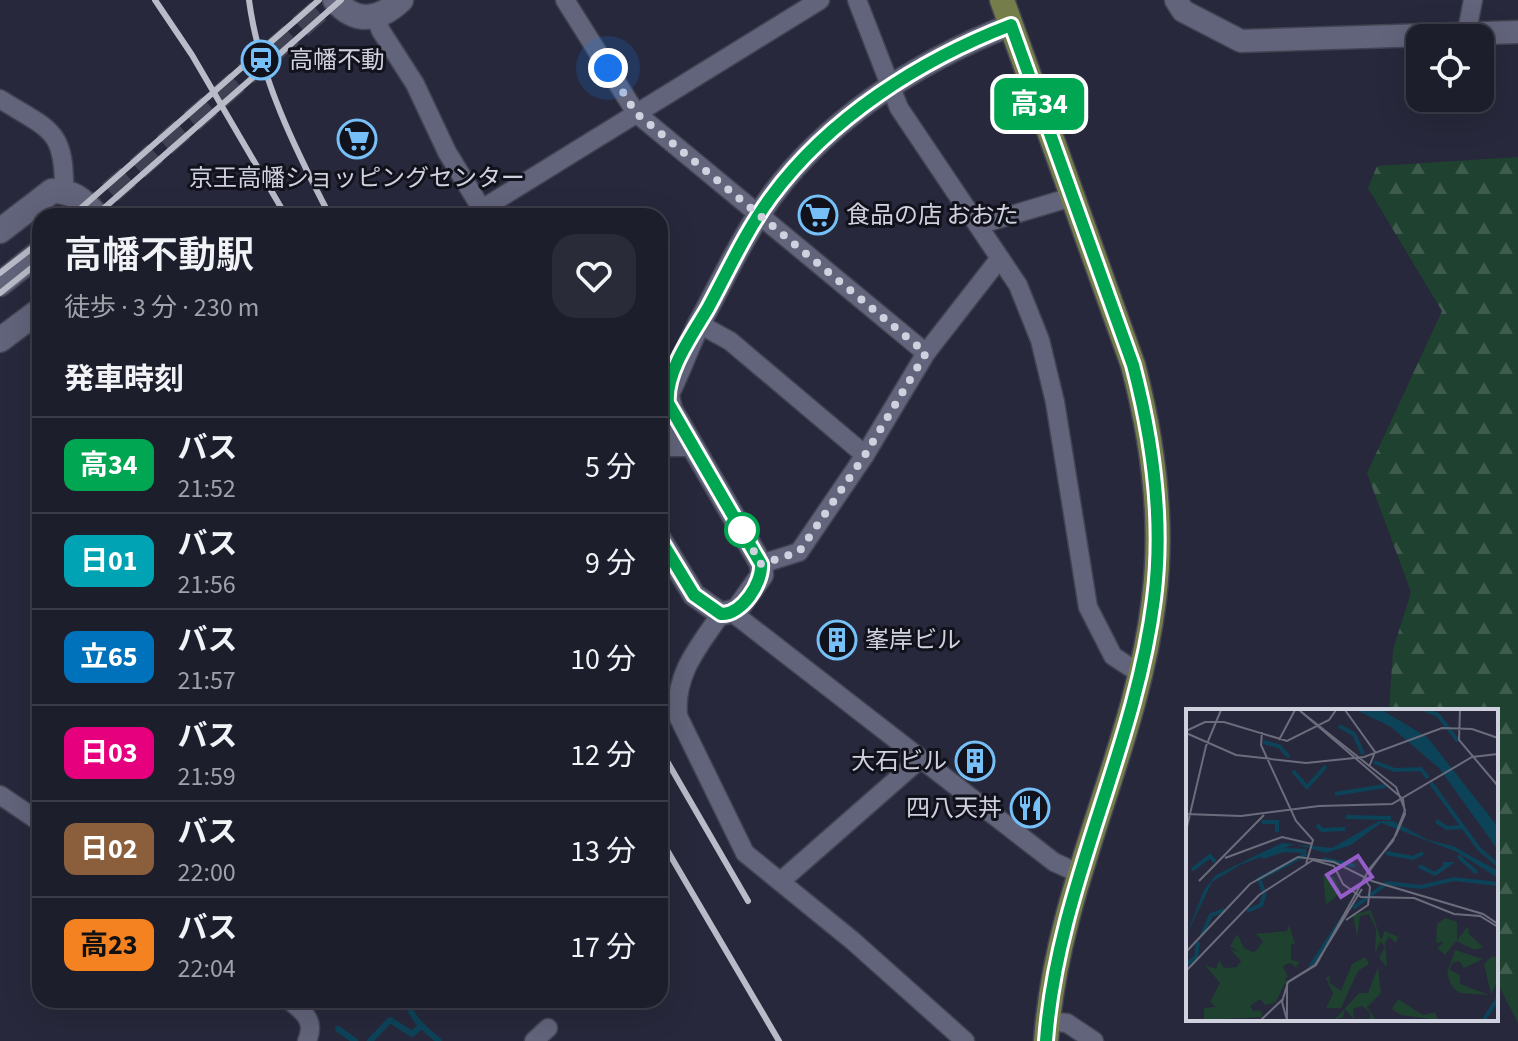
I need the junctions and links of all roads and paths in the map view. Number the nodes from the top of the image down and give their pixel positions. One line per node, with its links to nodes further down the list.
1 (335, 0): 9 (main road)
2 (401, 0): 9 (main road)
3 (565, 0): 17 (street)
4 (820, 0): 17 (street)
5 (857, 0): 15 (street)
6 (1002, 0): 11 (main road)
7 (1176, 0): 14 (street)
8 (1473, 0): 10 (street)
9 (375, 16): 21 (street)
10 (1468, 24)
11 (1011, 25): 15 (street); 19 (main road)
12 (1518, 32): 13 (street)
13 (1494, 34)
14 (1406, 37)
15 (890, 88): 23 (street); 24 (street)
16 (0, 99): 18 (street)
17 (636, 113): 22 (street); 23 (street)
18 (64, 191): 20 (main road); 25 (main road)
19 (1072, 197): 24 (street); 42 (main road)
20 (90, 208)
21 (482, 208)
22 (490, 208)
23 (759, 214): 30 (street); 32 (street)
24 (978, 225): 27 (street)
25 (0, 231)
26 (32, 258): 28 (main road)
27 (1000, 258): 32 (street); 42 (street)
28 (0, 284)
29 (32, 316): 31 (main road)
30 (699, 324): 33 (street); 38 (street)
31 (0, 340)
32 (926, 353): 38 (street)
33 (668, 393)
34 (668, 408): 37 (street)
35 (668, 430): 37 (street)
36 (668, 447): 37 (street)
37 (693, 447): 40 (street)
38 (865, 455): 40 (street)
39 (668, 552): 41 (street)
40 (761, 564): 41 (street)
41 (727, 614): 43 (street); 47 (street)
42 (1139, 673): 46 (main road)
43 (920, 759): 46 (street); 47 (street)
44 (0, 795): 45 (street)
45 (32, 817)
46 (1078, 873): 50 (main road)
47 (781, 881): 53 (street)
48 (297, 1008): 51 (street)
49 (548, 1028): 52 (street)
50 (1046, 1031): 54 (street)
51 (307, 1041)
52 (534, 1041)
53 (965, 1041)
54 (1094, 1041)

